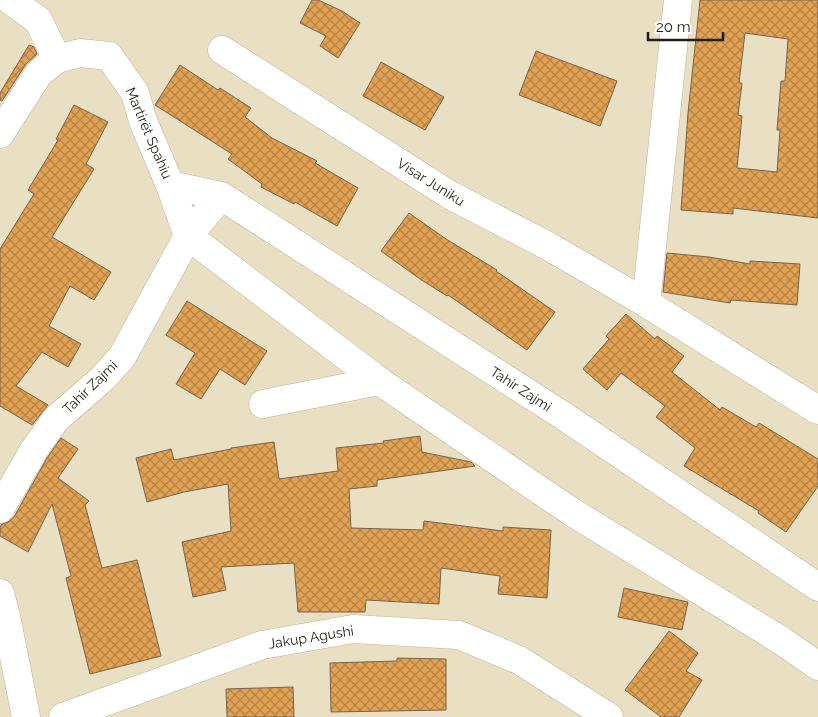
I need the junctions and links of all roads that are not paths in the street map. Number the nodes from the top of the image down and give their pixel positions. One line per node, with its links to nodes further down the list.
1 (10, 0): 4 (street)
2 (678, 0): 9 (street)
3 (222, 50): 9 (street, Visar Juniku)
4 (57, 59): 5 (street, Martirët Spahiu); 6 (street, Martirët Spahiu)
5 (0, 134)
6 (170, 185): 7 (street, Tahir Zajmi); 8 (street)
7 (221, 196): 8 (street, Tahir Zajmi); 14 (street, Tahir Zajmi)
8 (188, 236): 10 (street); 13 (street, Tahir Zajmi)
9 (646, 303): 12 (street, Visar Juniku)
10 (379, 381): 11 (street); 16 (street)
11 (263, 404)
12 (818, 410)
13 (0, 509)
14 (818, 587)
15 (0, 593): 17 (street)
16 (818, 666)
17 (26, 717)
18 (64, 717): 19 (street, Jakup Agushi)
19 (609, 717)

